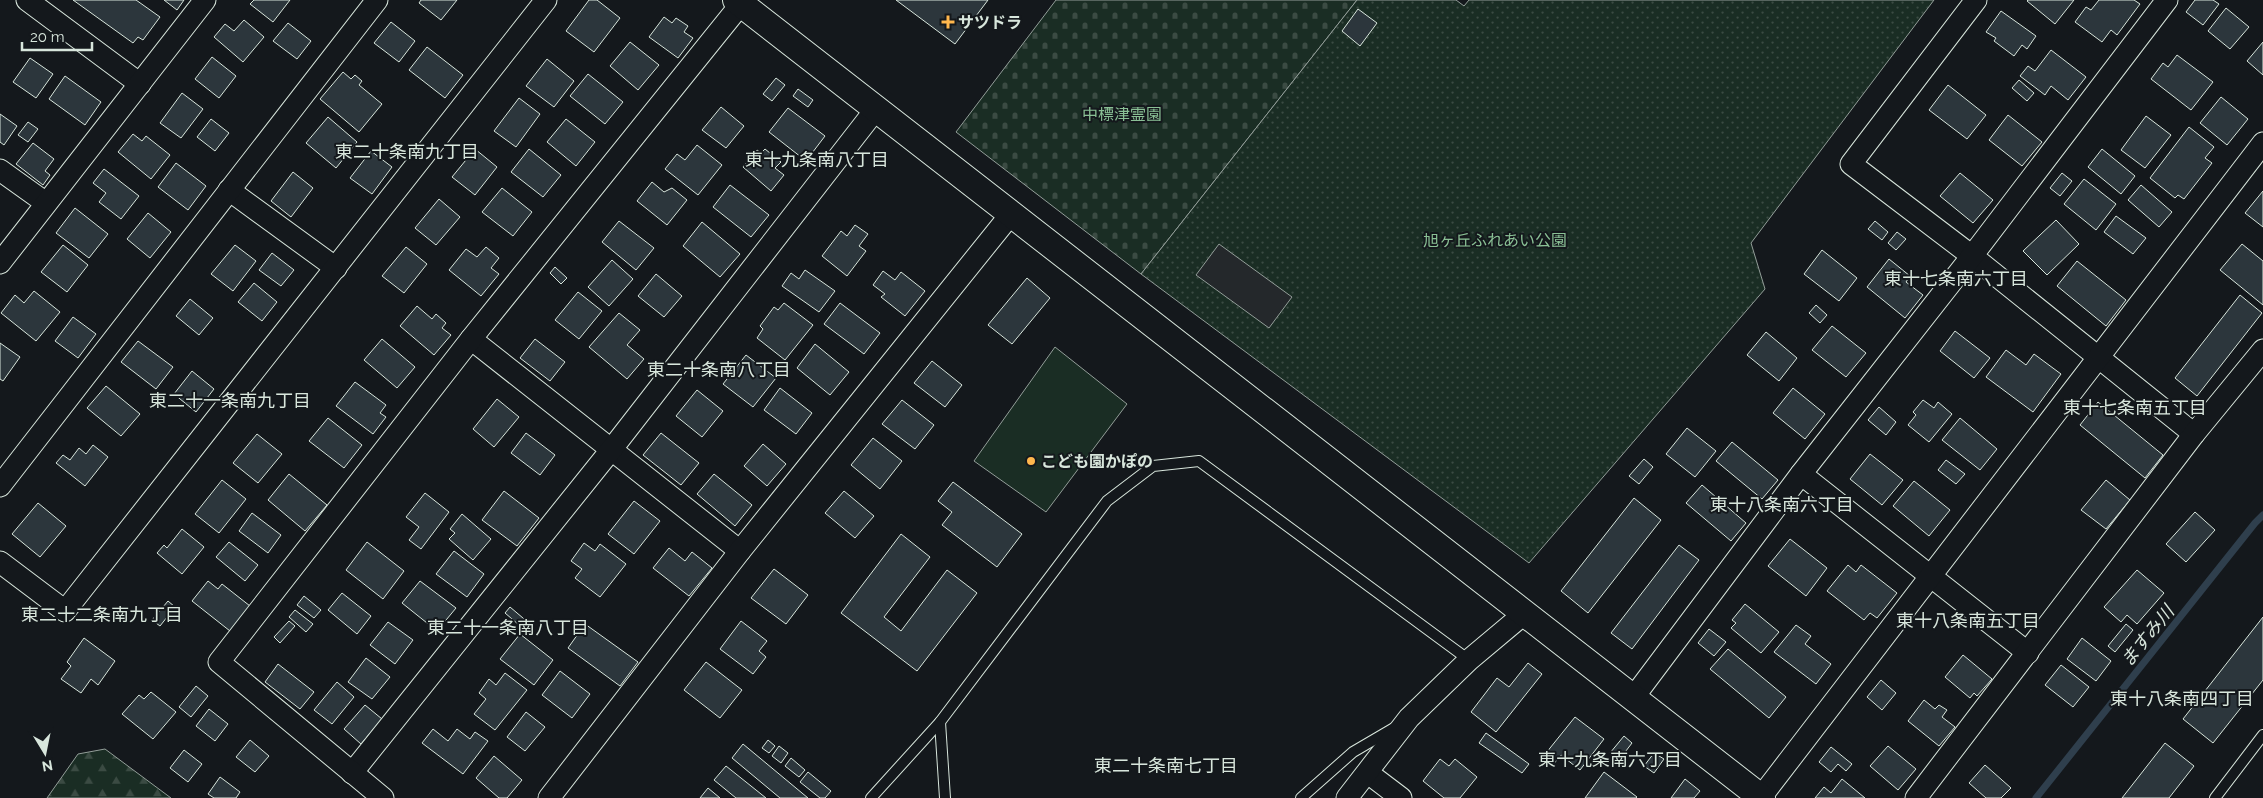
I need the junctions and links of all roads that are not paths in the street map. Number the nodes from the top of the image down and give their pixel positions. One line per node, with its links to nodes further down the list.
1 (27, 0): 8 (street)
2 (205, 0): 8 (street)
3 (377, 0): 12 (street)
4 (546, 0): 17 (street)
5 (1976, 0): 15 (street)
6 (2167, 0): 15 (street)
7 (739, 2): 9 (street); 18 (street)
8 (140, 84): 13 (street)
9 (876, 109): 14 (street); 22 (street)
10 (2263, 143): 20 (street)
11 (0, 170): 13 (street)
12 (229, 190): 17 (street); 24 (street)
13 (46, 203): 16 (street)
14 (1010, 214): 25 (street); 28 (street)
15 (1972, 256): 20 (street); 23 (street)
16 (0, 263)
17 (336, 268): 26 (street)
18 (471, 340): 22 (street); 35 (street)
19 (2263, 350): 21 (street)
20 (2099, 356): 21 (street); 27 (street)
21 (2194, 434): 29 (street)
22 (611, 450): 25 (street); 35 (street)
23 (1801, 474): 27 (street); 31 (street)
24 (0, 486)
25 (740, 551): 39 (street)
26 (0, 562)
27 (1931, 578): 29 (street); 37 (street)
28 (1524, 613): 30 (street); 31 (street)
29 (2028, 653): 45 (street)
30 (1469, 660): 32 (street); 33 (lane)
31 (1633, 698): 37 (street)
32 (1409, 718): 36 (street); 42 (lane)
33 (940, 722): 40 (lane); 41 (lane)
34 (2263, 735): 46 (lane)
35 (352, 773): 38 (street)
36 (1368, 773): 43 (street); 44 (street)
37 (1762, 797)
38 (383, 798)
39 (549, 798)
40 (871, 798)
41 (945, 798)
42 (1301, 798)
43 (1347, 798)
44 (1401, 798)
45 (1916, 798)
46 (2214, 798)

